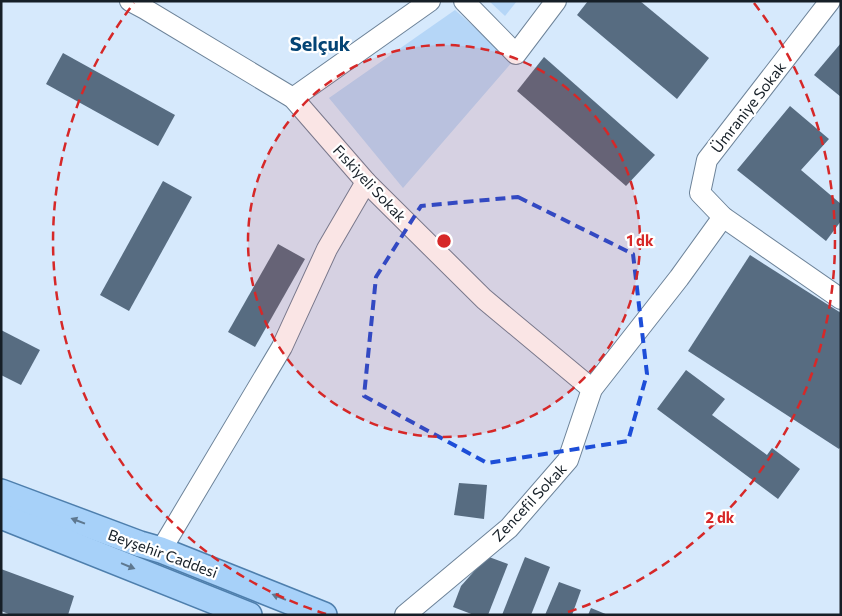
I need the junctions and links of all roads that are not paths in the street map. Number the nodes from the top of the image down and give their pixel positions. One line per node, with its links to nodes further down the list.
1 (430, 1): 6 (street)
2 (464, 1): 3 (street)
3 (556, 1)
4 (830, 1): 8 (street, Ümraniye Sokak)
5 (141, 4): 6 (street, Fıskiyeli Sokak)
6 (293, 98): 7 (street, Fıskiyeli Sokak)
7 (366, 182): 10 (street, Fıskiyeli Sokak); 13 (street)
8 (723, 217): 9 (street); 10 (street, Zencefil Sokak)
9 (841, 299)
10 (592, 389): 16 (street, Zencefil Sokak)
11 (1, 492): 13 (main road, Beyşehir Caddesi, one-way to 11)
12 (1, 516): 14 (main road, Beyşehir Caddesi, one-way to 14)
13 (161, 550): 15 (main road, Beyşehir Caddesi, one-way to 13)
14 (247, 614)
15 (324, 615)
16 (405, 615)

